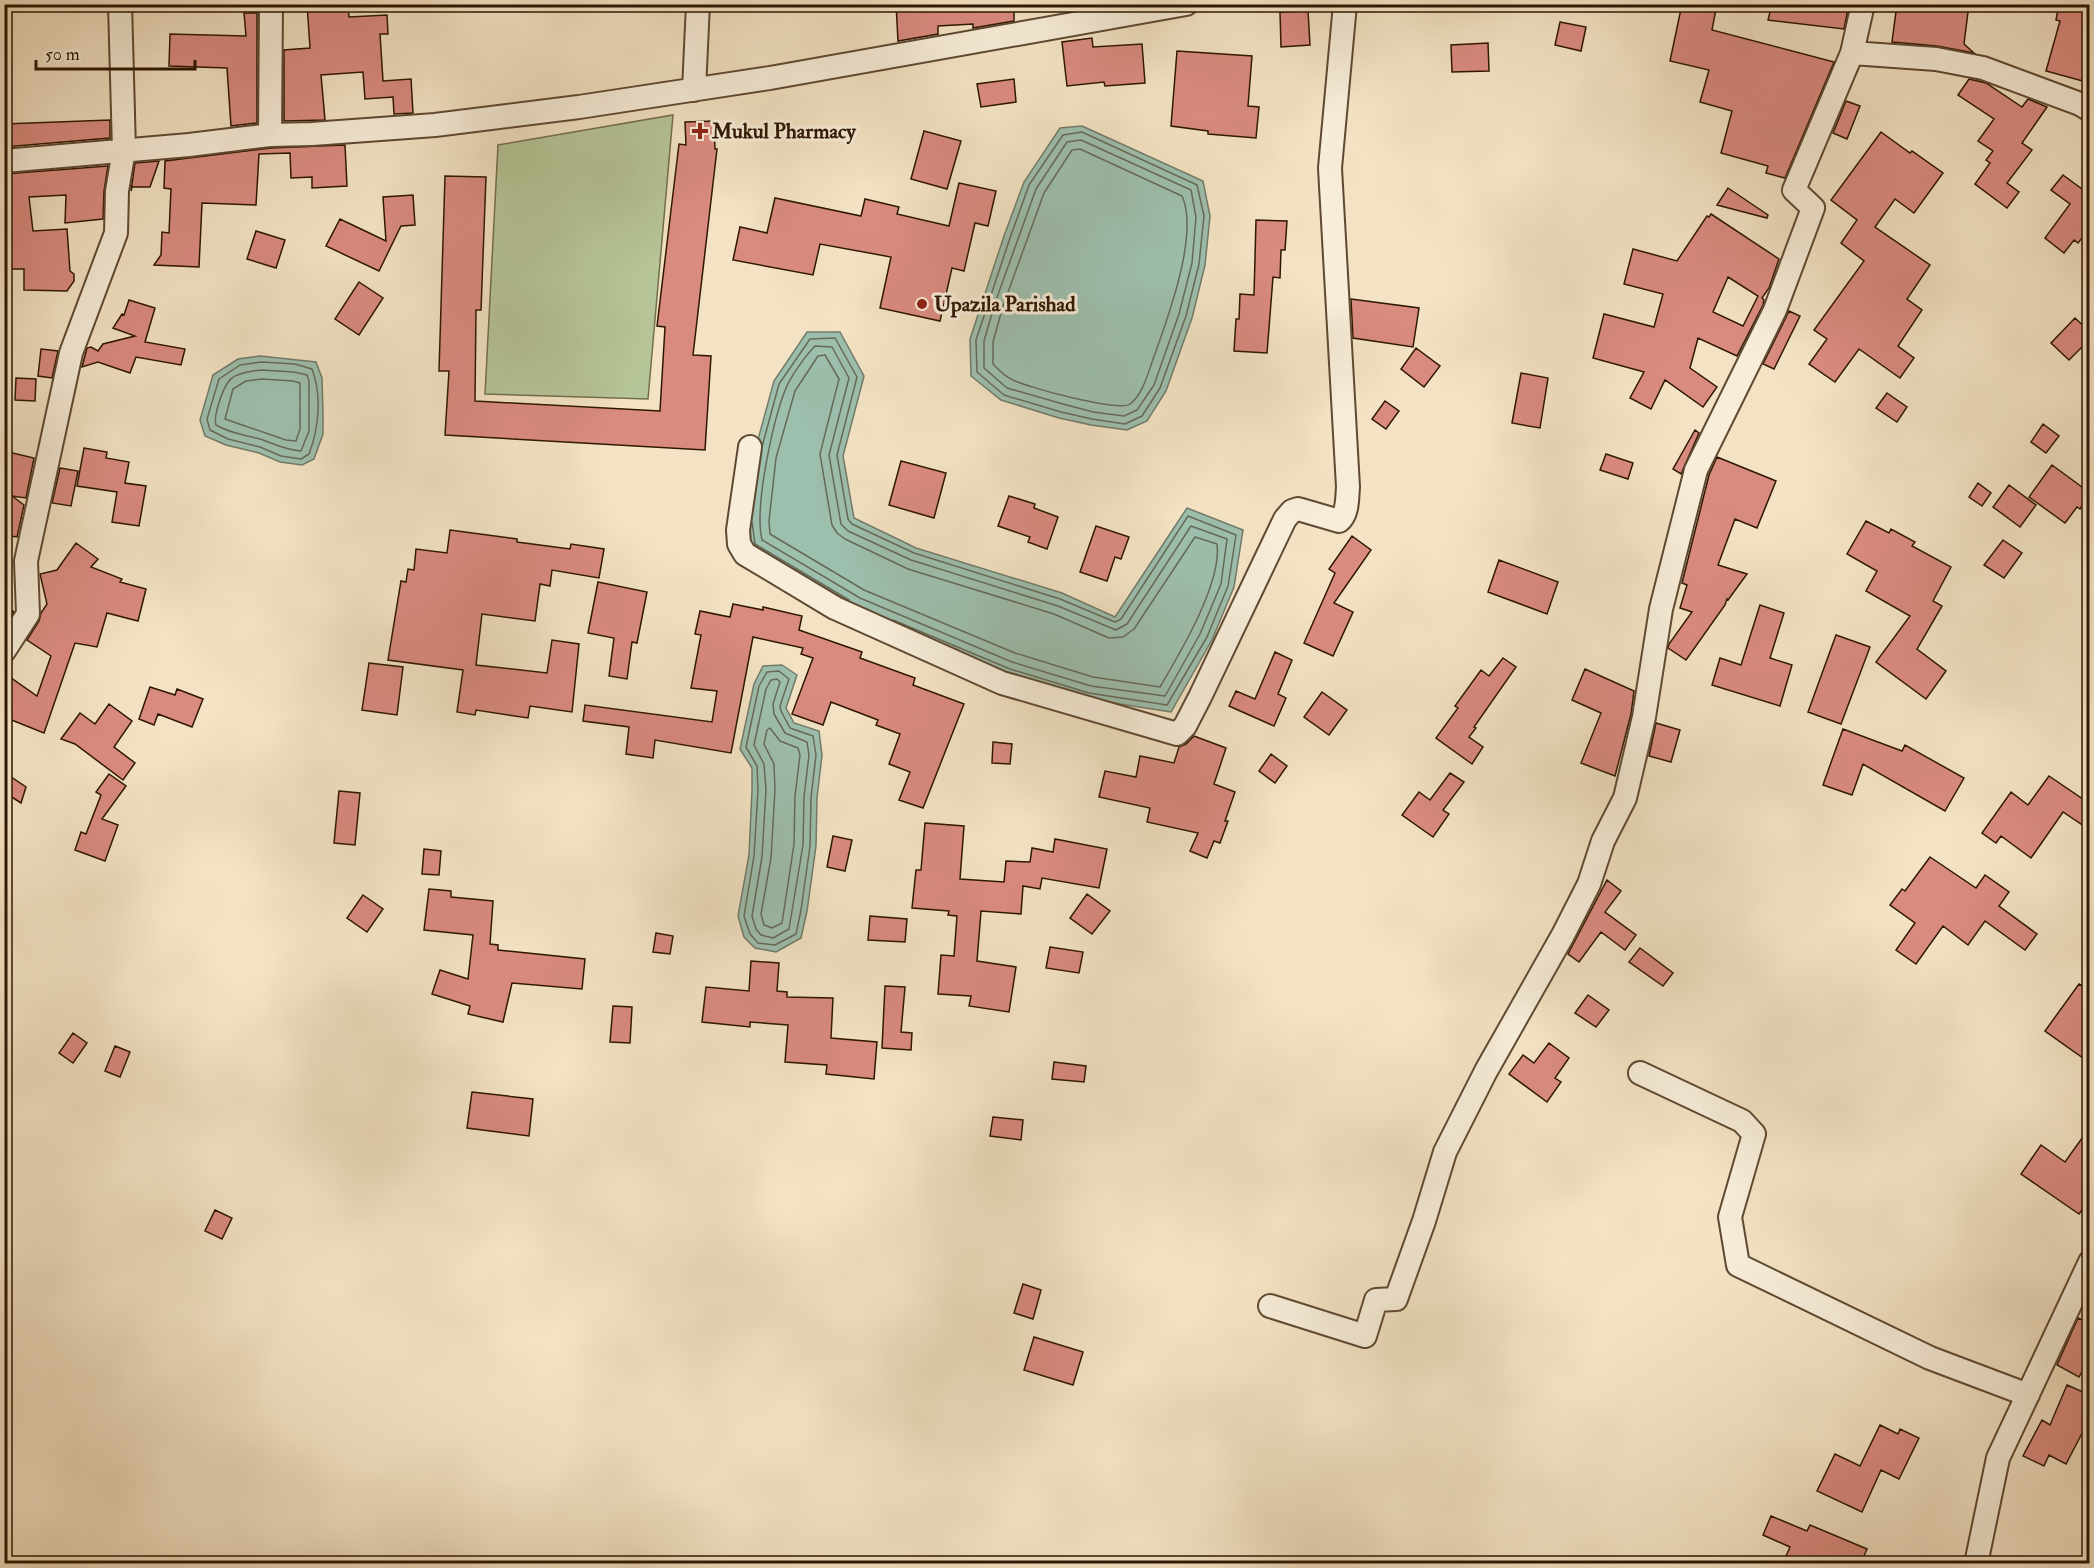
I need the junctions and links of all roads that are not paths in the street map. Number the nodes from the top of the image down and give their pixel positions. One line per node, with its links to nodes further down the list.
1 (120, 4): 11 (street)
2 (271, 4): 10 (street)
3 (698, 4): 8 (street)
4 (1186, 4): 8 (street)
5 (1345, 4): 13 (street)
6 (1863, 4): 7 (street)
7 (1852, 53): 9 (street); 17 (street)
8 (694, 90): 10 (street)
9 (2090, 110)
10 (270, 135): 11 (street)
11 (124, 150): 12 (street); 14 (street)
12 (4, 161)
13 (750, 447)
14 (4, 651)
15 (1640, 1073): 18 (street)
16 (2090, 1262): 18 (street)
17 (1270, 1306)
18 (2028, 1395): 19 (street)
19 (1976, 1563)

